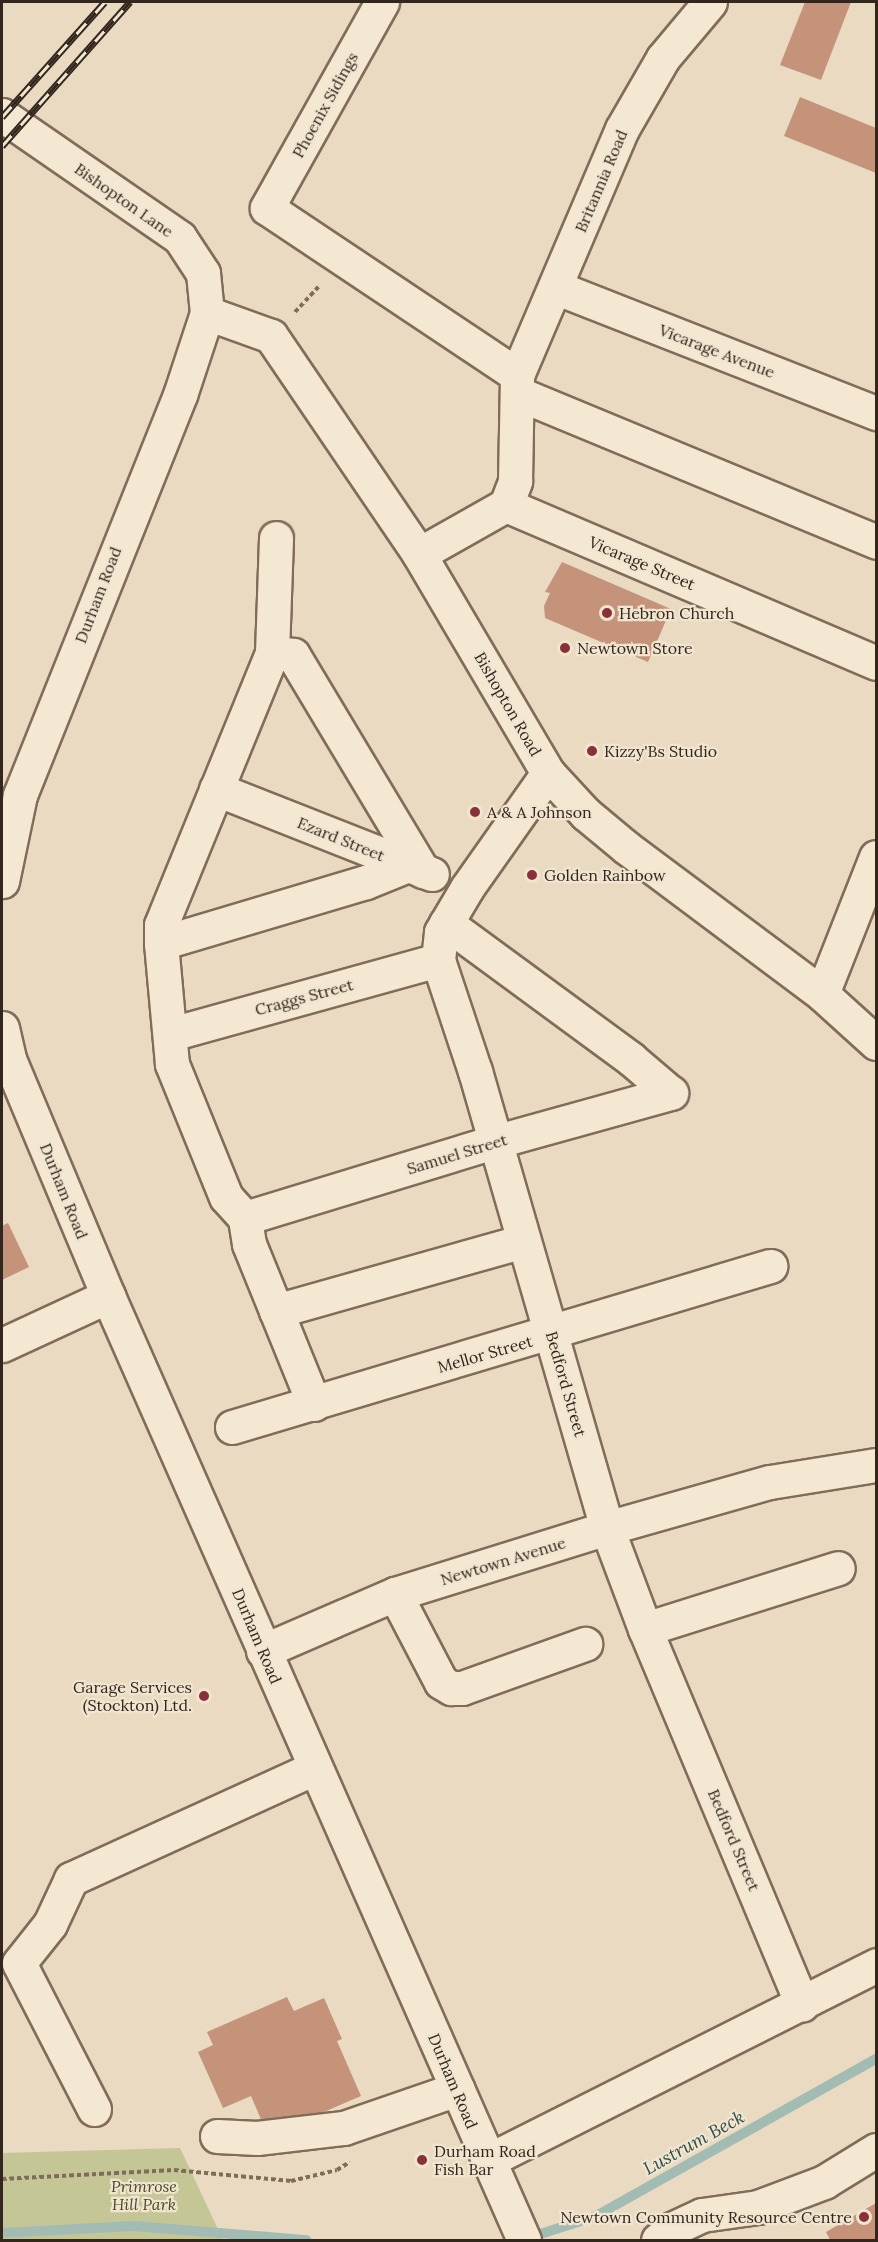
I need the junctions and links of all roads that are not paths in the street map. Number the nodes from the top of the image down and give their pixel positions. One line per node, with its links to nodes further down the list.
1 (382, 2): 6 (street, Phoenix Sidings)
2 (710, 2): 4 (street, Britannia Road)
3 (2, 115): 5 (street, Bishopton Lane)
4 (557, 288): 6 (street, Britannia Road); 7 (street, Vicarage Avenue)
5 (207, 313): 11 (street, Bishopton Road); 18 (street, Durham Road)
6 (517, 384): 8 (street, Britannia Road); 10 (street)
7 (876, 413)
8 (506, 505): 11 (street); 13 (street, Vicarage Street)
9 (276, 538): 12 (street)
10 (876, 542)
11 (419, 554): 14 (street, Bishopton Road)
12 (272, 653): 15 (street); 17 (street)
13 (876, 663)
14 (548, 772): 19 (street, Bedford Street); 23 (street, Bishopton Road)
15 (216, 789): 17 (street, Ezard Street); 21 (street)
16 (876, 857): 23 (street)
17 (416, 868): 19 (street, Ezard Street); 21 (street)
18 (2, 881)
19 (466, 888): 20 (street, Bedford Street)
20 (446, 923): 22 (street, Bedford Street); 27 (street, Samuel Street)
21 (161, 943): 25 (street)
22 (438, 960): 25 (street, Craggs Street); 27 (street, Bedford Street)
23 (822, 994): 26 (street, Bishopton Road)
24 (2, 1028): 31 (street, Durham Road)
25 (171, 1034): 28 (street)
26 (876, 1043)
27 (494, 1142): 28 (street, Samuel Street); 29 (street, Bedford Street)
28 (244, 1218): 32 (street)
29 (523, 1241): 32 (street); 33 (street, Bedford Street)
30 (770, 1266): 33 (street, Mellor Street)
31 (108, 1296): 34 (street); 43 (street, Durham Road)
32 (276, 1311): 35 (street)
33 (552, 1335): 35 (street, Mellor Street); 38 (street, Bedford Street)
34 (2, 1345)
35 (314, 1404): 36 (street, Mellor Street)
36 (232, 1427)
37 (876, 1465): 38 (street, Newtown Avenue)
38 (607, 1528): 40 (street, Newtown Avenue); 41 (street, Bedford Street)
39 (838, 1568): 41 (street)
40 (395, 1594): 42 (street); 43 (street, Newtown Avenue)
41 (645, 1629): 46 (street, Bedford Street)
42 (585, 1644)
43 (263, 1651): 44 (street, Durham Road)
44 (315, 1768): 47 (street, Durham Road); 48 (street)
45 (876, 1965): 46 (street)
46 (802, 2004): 51 (street)
47 (456, 2090): 49 (street); 51 (street, Durham Road)
48 (94, 2109)
49 (217, 2136)
50 (876, 2150): 53 (street)
51 (490, 2168): 52 (street, Durham Road)
52 (524, 2241)
53 (658, 2241)

